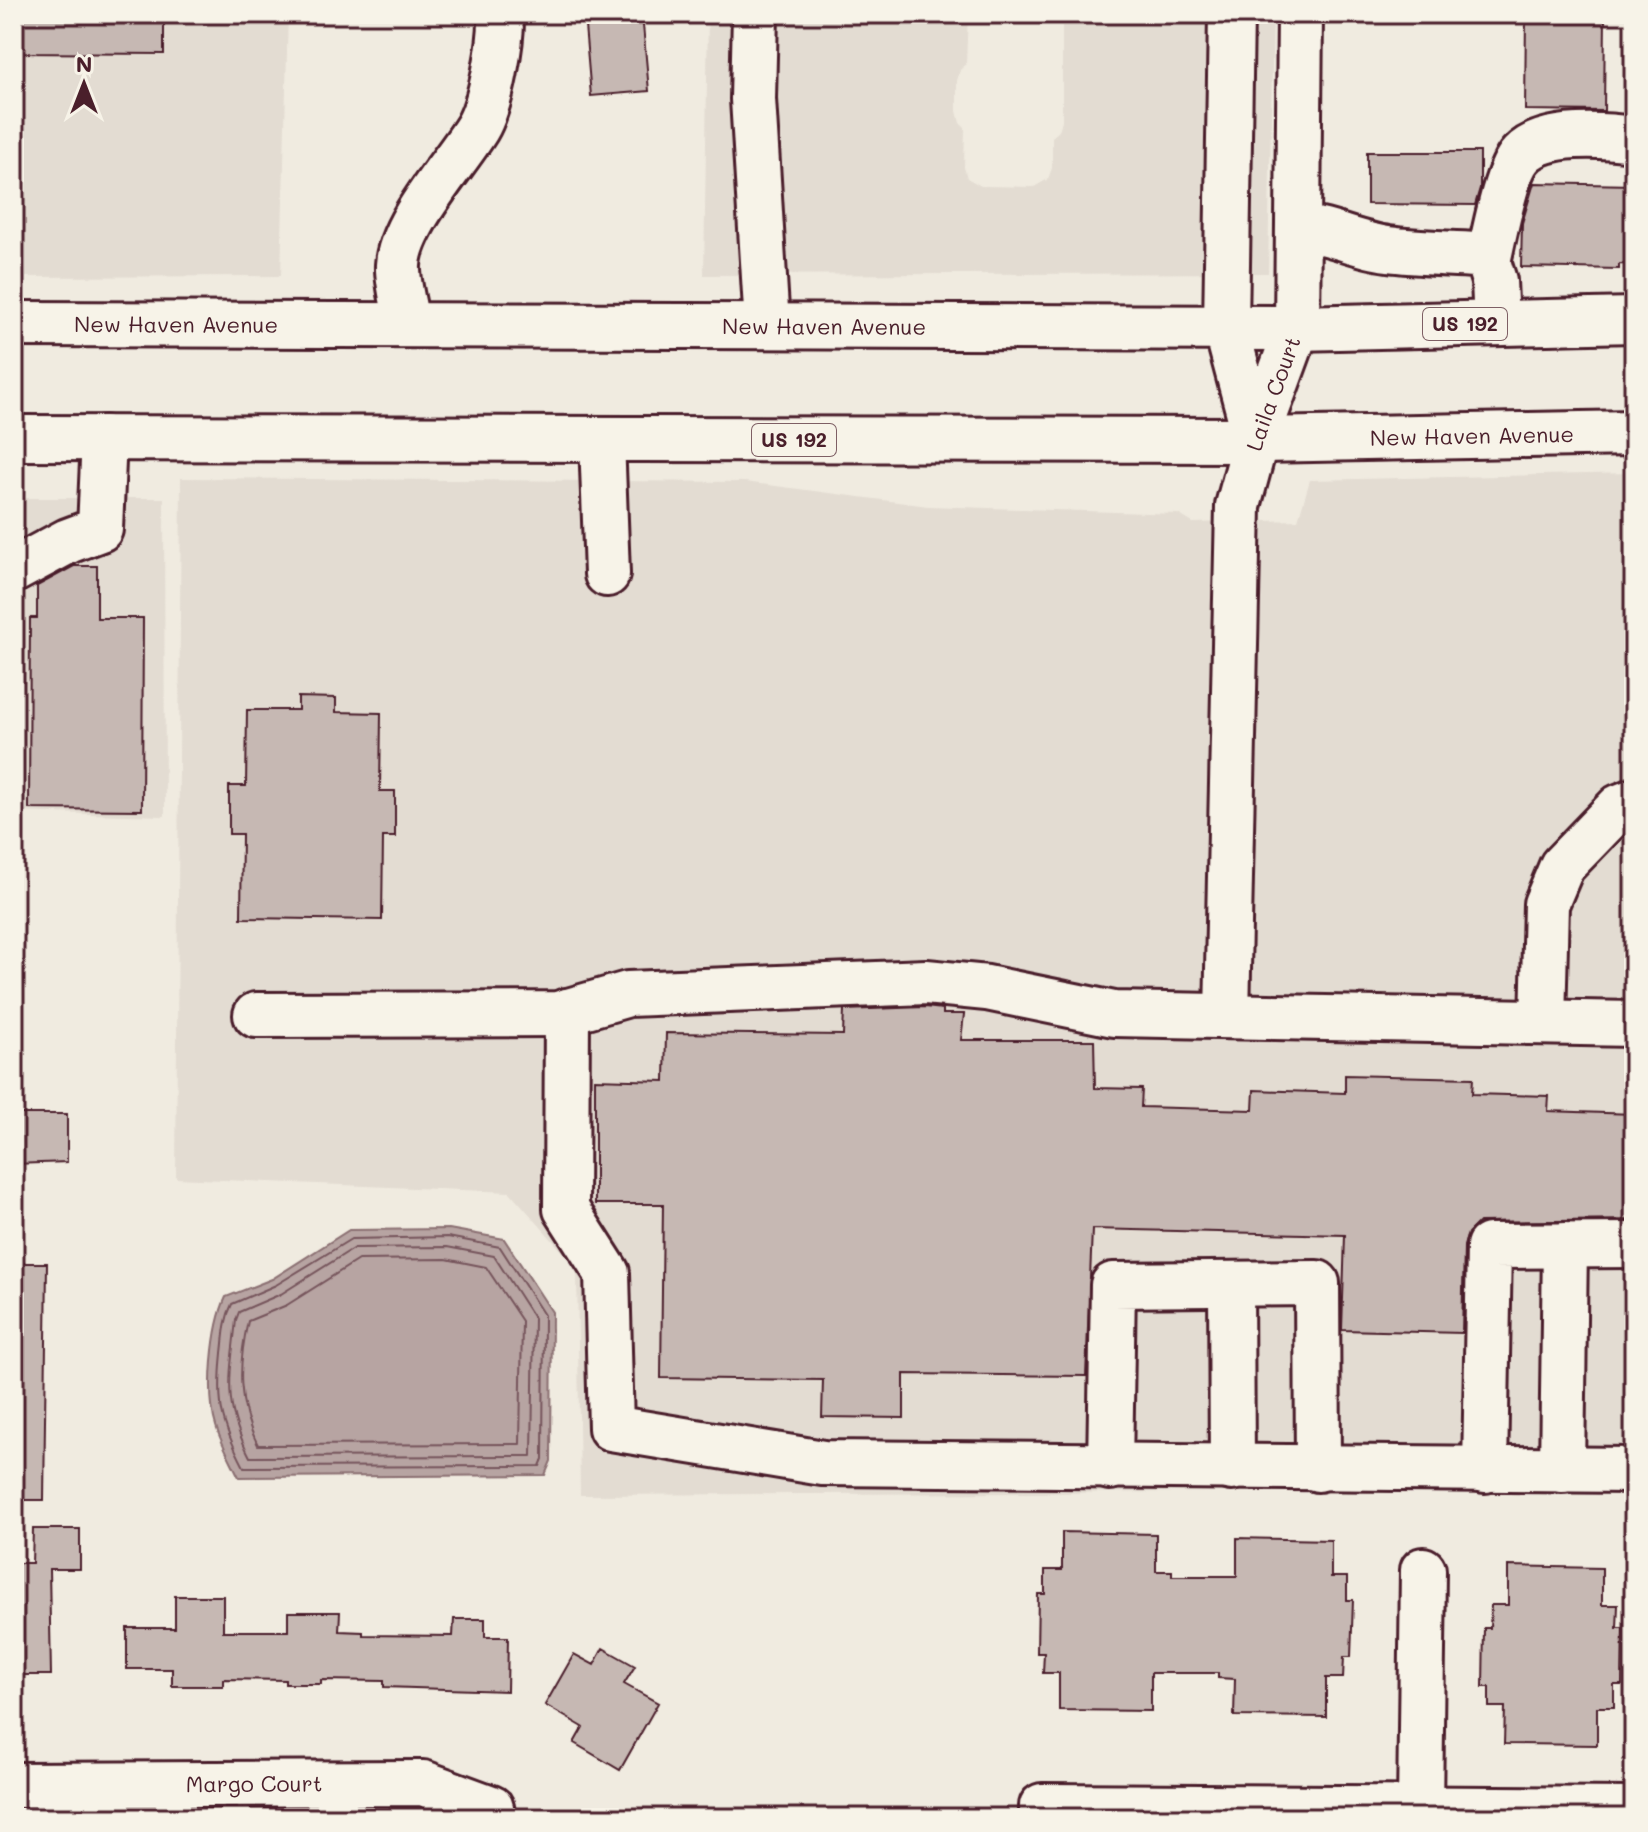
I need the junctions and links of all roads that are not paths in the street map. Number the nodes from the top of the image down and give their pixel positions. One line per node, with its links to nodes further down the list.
1 (501, 14): 12 (main road)
2 (755, 14): 13 (main road)
3 (1231, 14): 14 (main road, Laila Court)
4 (1300, 14): 6 (main road, Laila Court)
5 (1634, 139): 7 (main road)
6 (1298, 227): 7 (main road); 15 (main road, Laila Court)
7 (1488, 262): 9 (main road)
8 (1634, 320): 9 (main road, New Haven Avenue / US 192)
9 (1496, 323): 15 (main road, New Haven Avenue / US 192)
10 (14, 324): 11 (main road, New Haven Avenue / US 192)
11 (62, 324): 12 (main road, New Haven Avenue / US 192); 16 (main road)
12 (407, 325): 13 (main road, New Haven Avenue / US 192)
13 (767, 326): 14 (main road, New Haven Avenue / US 192)
14 (1226, 327): 15 (main road, New Haven Avenue / US 192); 21 (main road, Laila Court)
15 (1297, 328): 21 (main road, Laila Court)
16 (14, 344)
17 (1634, 433): 21 (main road, New Haven Avenue / US 192)
18 (14, 438): 19 (main road, New Haven Avenue / US 192)
19 (104, 438): 20 (main road, New Haven Avenue / US 192); 22 (main road)
20 (602, 440): 21 (main road, New Haven Avenue / US 192); 23 (main road)
21 (1256, 440): 27 (main road)
22 (14, 570)
23 (607, 574)
24 (1634, 801): 28 (main road)
25 (567, 1011): 26 (main road); 27 (main road); 33 (main road)
26 (256, 1015)
27 (1227, 1016): 28 (main road)
28 (1543, 1022): 29 (main road)
29 (1634, 1024)
30 (1565, 1245): 31 (main road); 36 (main road); 37 (main road)
31 (1634, 1245)
32 (1231, 1284): 33 (main road); 34 (main road); 35 (main road)
33 (1110, 1467): 34 (main road)
34 (1232, 1468): 35 (main road)
35 (1318, 1469): 36 (main road)
36 (1485, 1470): 37 (main road)
37 (1562, 1470): 38 (main road)
38 (1634, 1470)
39 (1423, 1570): 41 (main road)
40 (14, 1785): 44 (main road, Margo Court)
41 (1420, 1808): 42 (main road); 43 (main road)
42 (1634, 1810)
43 (1042, 1812)
44 (492, 1813)

